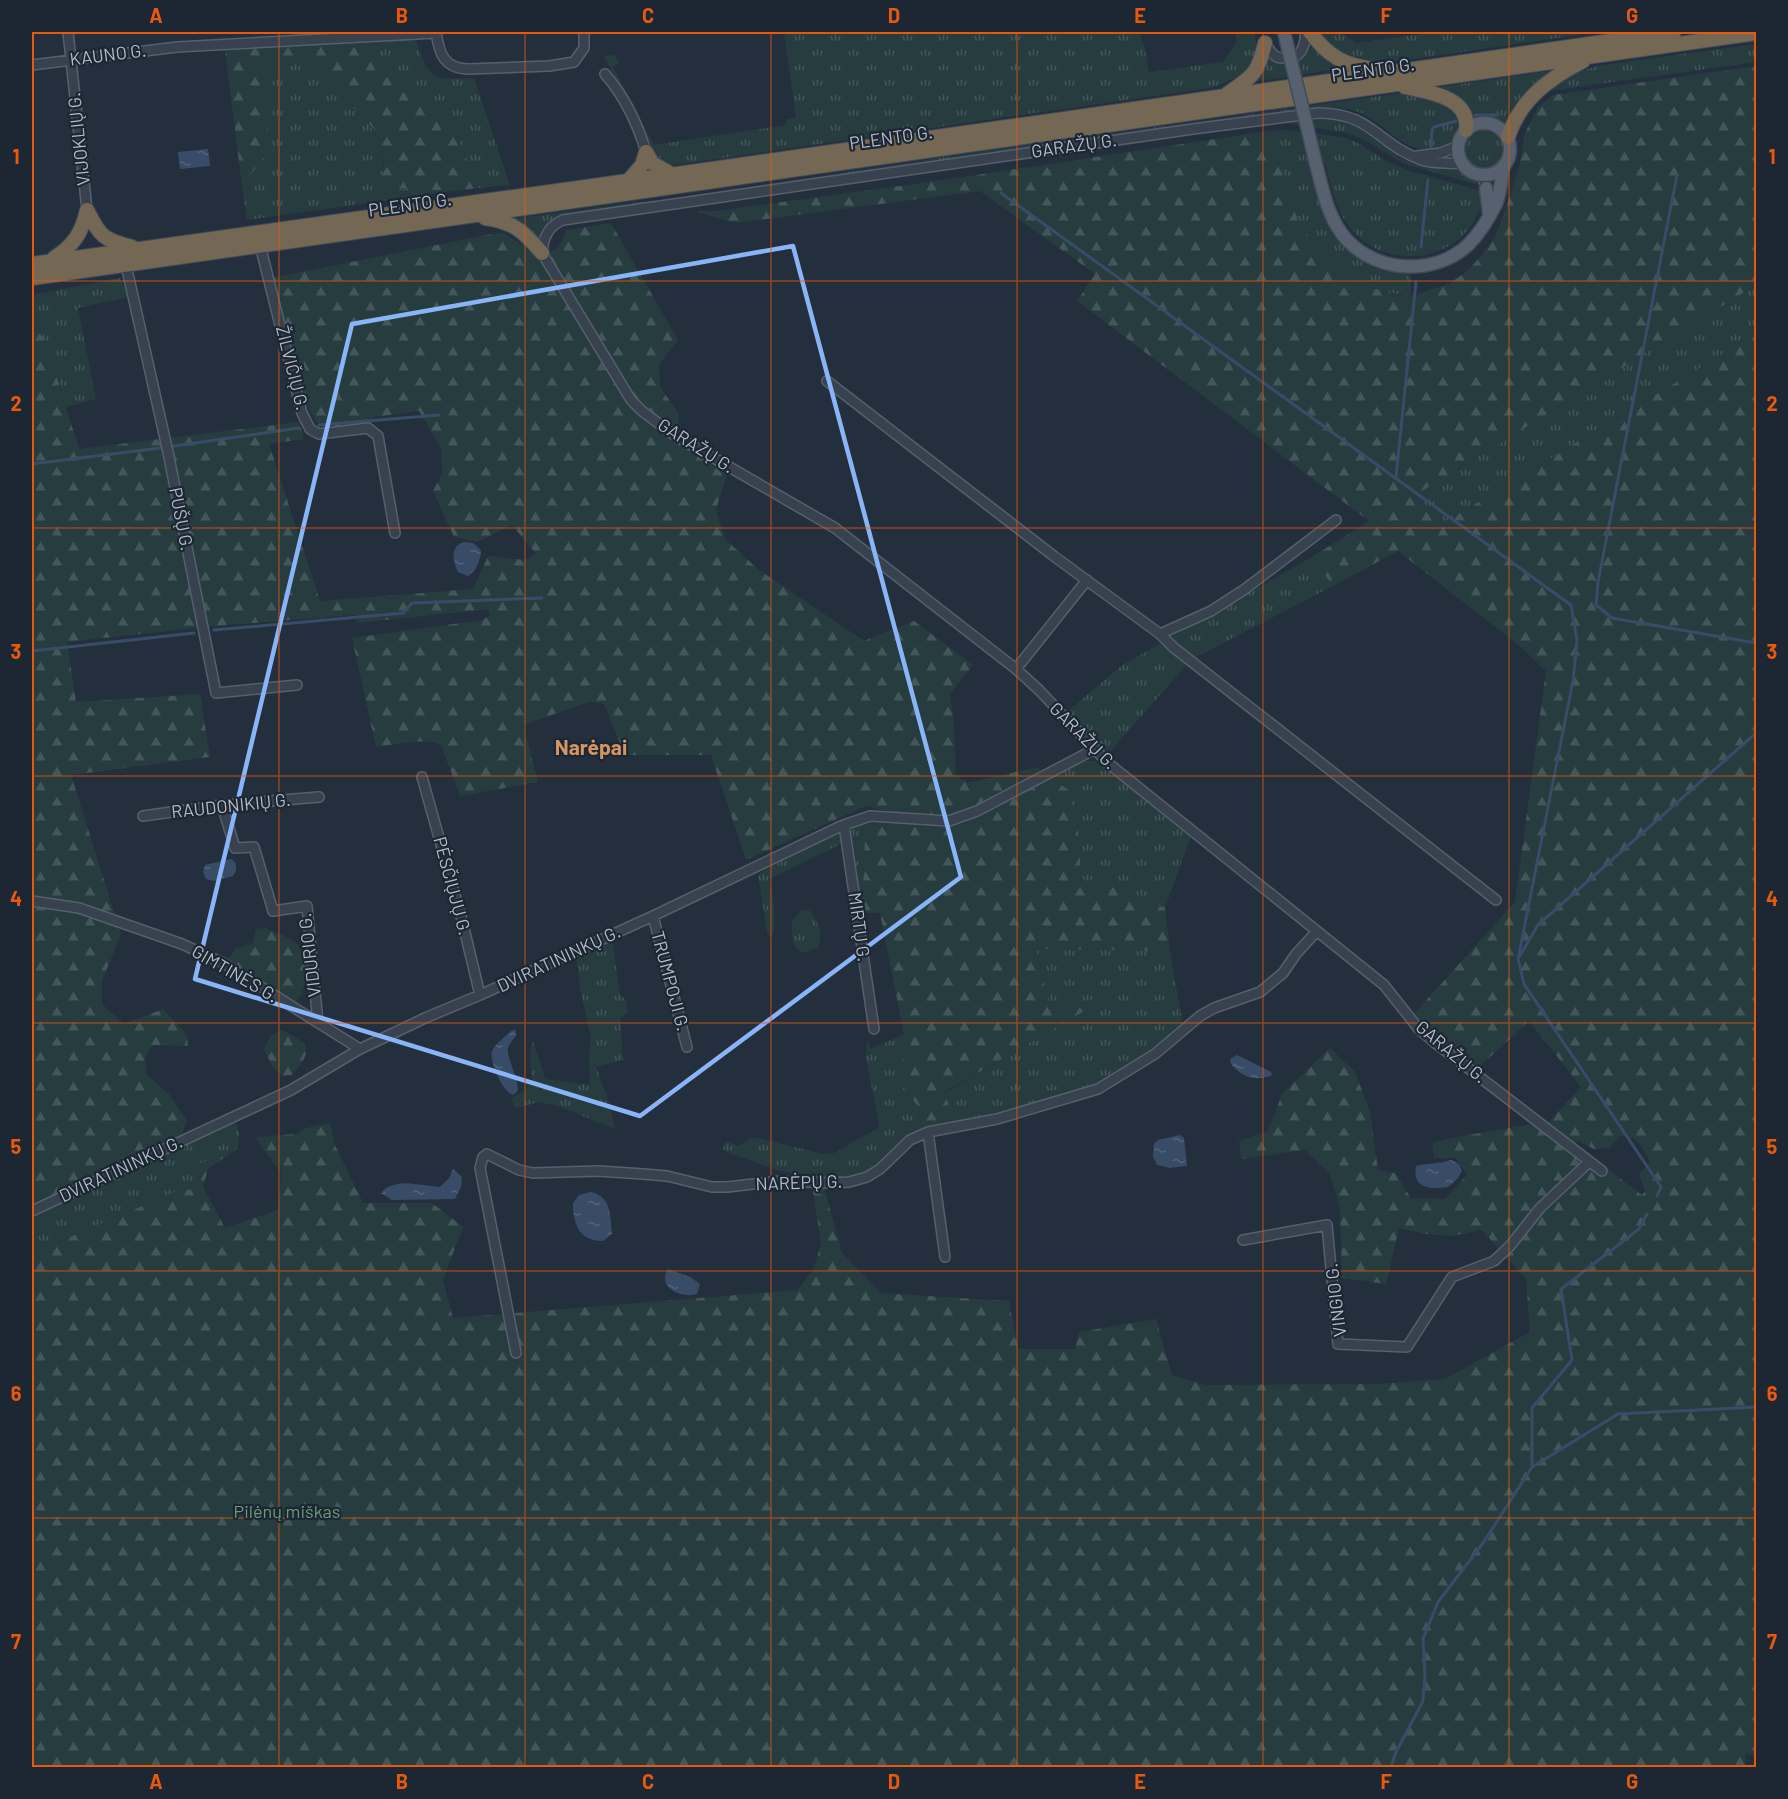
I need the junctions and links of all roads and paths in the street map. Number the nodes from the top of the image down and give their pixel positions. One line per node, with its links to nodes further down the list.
1 (68, 32): 11 (street, VIJOKLIŲ G.)
2 (436, 32): 3 (street); 11 (street, KAUNO G.)
3 (584, 32)
4 (1284, 32): 29 (main road, bridge)
5 (1305, 32): 9 (street)
6 (1310, 32): 14 (highway)
7 (1674, 32): 14 (highway, PLENTO G.)
8 (1756, 33): 10 (highway, PLENTO G.)
9 (1263, 37): 15 (highway)
10 (1596, 55): 14 (highway, PLENTO G.); 17 (highway)
11 (71, 59): 12 (street, KAUNO G.); 27 (street, VIJOKLIŲ G.)
12 (32, 65)
13 (605, 74): 19 (street)
14 (1395, 78): 15 (highway, PLENTO G.); 16 (highway); 28 (highway, PLENTO G.)
15 (1225, 95): 23 (highway, PLENTO G.)
16 (1466, 130): 17 (main road); 18 (main road)
17 (1508, 138): 22 (main road)
18 (1458, 146): 20 (street); 21 (main road)
19 (645, 152): 23 (highway); 25 (highway)
20 (1414, 157): 21 (street, GARAŽŲ G.); 32 (street, GARAŽŲ G.)
21 (1464, 165): 24 (main road)
22 (1503, 168): 24 (main road); 29 (main road)
23 (673, 175): 25 (highway, PLENTO G.)
24 (1482, 175): 26 (street)
25 (628, 181): 31 (highway, PLENTO G.)
26 (1486, 188): 29 (main road)
27 (87, 210): 31 (highway); 33 (highway)
28 (468, 215): 30 (highway, PLENTO G.); 32 (highway)
29 (1490, 216)
30 (260, 245): 35 (highway, PLENTO G.); 39 (street, ŽILVIČIŲ G.)
31 (140, 248): 33 (highway, PLENTO G.)
32 (542, 253): 42 (street, GARAŽŲ G.)
33 (49, 261): 34 (highway, PLENTO G.)
34 (32, 264)
35 (126, 265): 36 (highway, PLENTO G.); 43 (street, PUŠŲ G.)
36 (32, 278)
37 (827, 381): 40 (street)
38 (1335, 520): 41 (street)
39 (395, 533)
40 (1087, 580): 41 (street); 42 (street)
41 (1160, 634): 50 (street)
42 (1016, 669): 44 (street, GARAŽŲ G.)
43 (297, 685)
44 (1095, 749): 49 (street, DVIRATININKŲ G.); 53 (street, GARAŽŲ G.)
45 (422, 777): 54 (street, PĖSČIŲJŲ G.)
46 (319, 797): 47 (street, RAUDONIKIŲ G.)
47 (222, 805): 48 (street, RAUDONIKIŲ G.); 55 (street, VIDURIO G.)
48 (143, 816)
49 (844, 825): 52 (street, DVIRATININKŲ G.); 56 (street, MIRTŲ G.)
50 (1496, 900)
51 (32, 901): 55 (street, GIMTINĖS G.)
52 (653, 916): 54 (street, DVIRATININKŲ G.); 57 (street, TRUMPOJI G.)
53 (1317, 930): 59 (street, NARĖPŲ G.); 60 (street, GARAŽŲ G.)
54 (480, 995): 58 (street, DVIRATININKŲ G.)
55 (318, 1023): 58 (street, GIMTINĖS G.)
56 (874, 1029)
57 (687, 1047)
58 (360, 1049): 62 (street, DVIRATININKŲ G.)
59 (928, 1132): 64 (street); 65 (street, NARĖPŲ G.)
60 (1589, 1162): 61 (street, GARAŽŲ G.); 63 (street, VINGIO G.)
61 (1602, 1171)
62 (32, 1211)
63 (1243, 1240)
64 (945, 1257)
65 (516, 1353)

